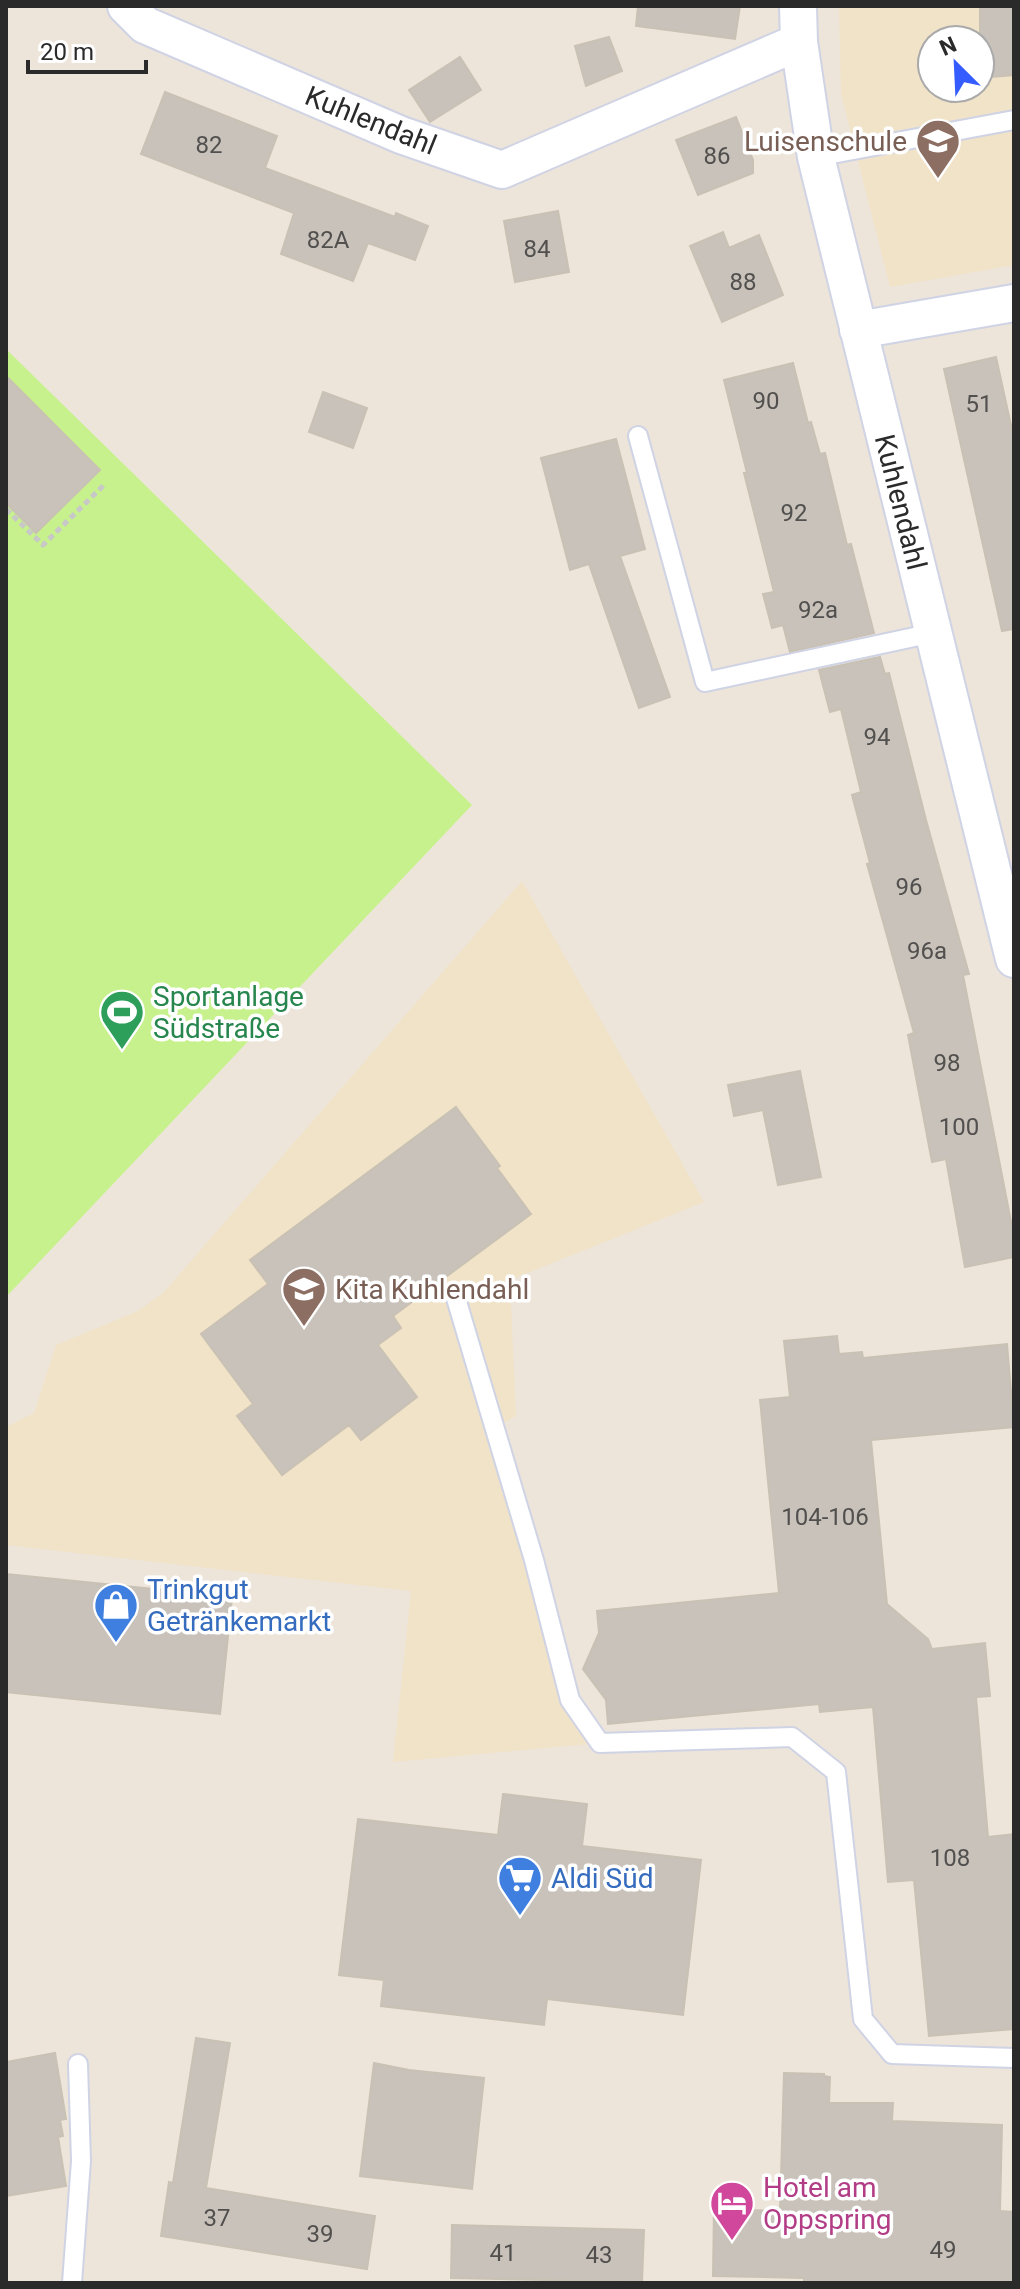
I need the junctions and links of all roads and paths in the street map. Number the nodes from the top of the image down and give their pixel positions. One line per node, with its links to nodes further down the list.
1 (126, 6): 3 (street, Kuhlendahl)
2 (798, 6): 3 (street, Kuhlendahl)
3 (799, 42): 5 (street, Kuhlendahl)
4 (1014, 120): 5 (lane)
5 (816, 157): 7 (street, Kuhlendahl)
6 (1014, 303): 7 (street)
7 (858, 330): 11 (street, Kuhlendahl)
8 (638, 436): 11 (lane)
9 (105, 484): 10 (path)
10 (6, 509)
11 (933, 633): 12 (street, Kuhlendahl)
12 (1014, 959)
13 (455, 1295): 14 (lane)
14 (1014, 2058)
15 (78, 2064): 16 (lane)
16 (72, 2283)

